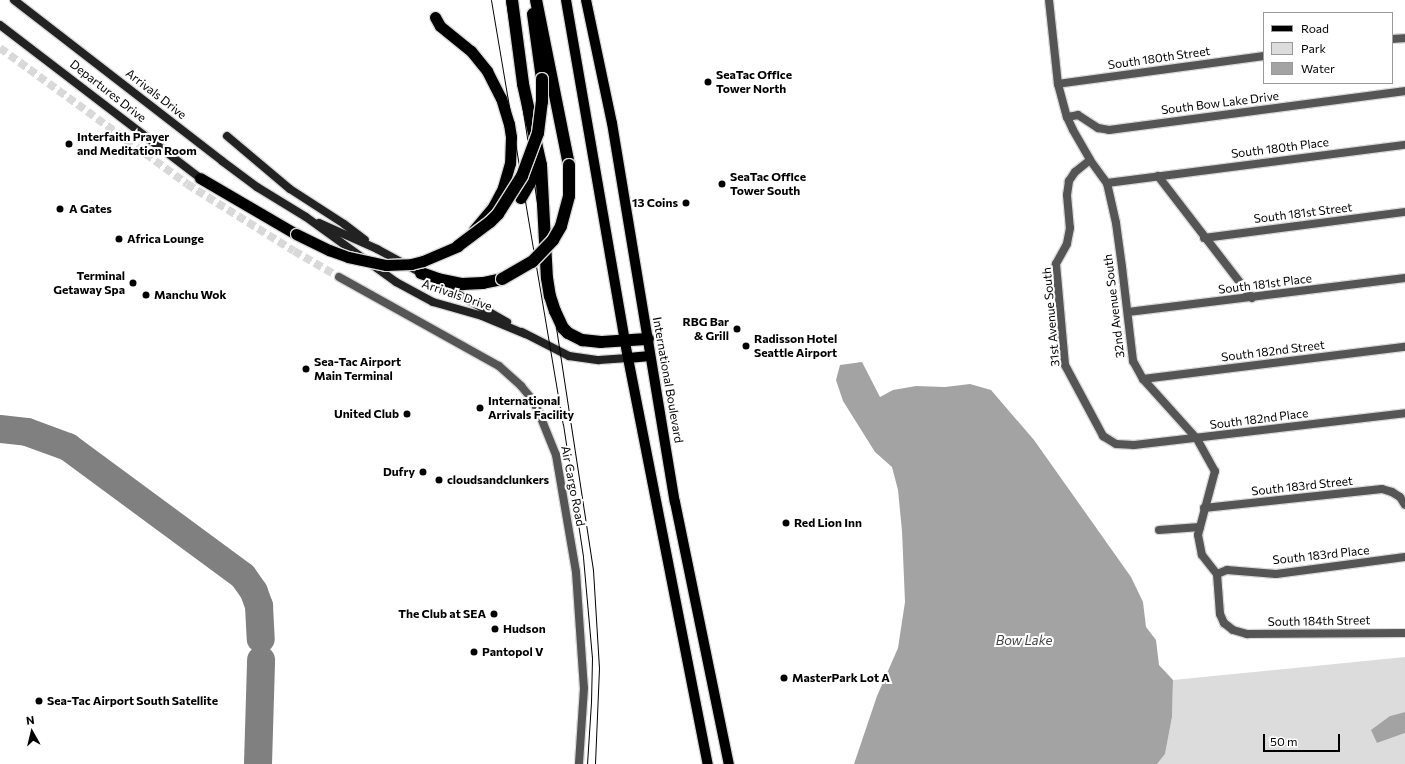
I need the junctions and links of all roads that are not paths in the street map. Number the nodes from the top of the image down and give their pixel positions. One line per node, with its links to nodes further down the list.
1 (14, 0): 25 (main road, Arrivals Drive)
2 (512, 0): 18 (highway)
3 (532, 0): 27 (highway, bridge)
4 (536, 0): 29 (highway, bridge)
5 (566, 0): 36 (main road)
6 (586, 0): 35 (main road, International Boulevard)
7 (1049, 0): 13 (street, 32nd Avenue South)
8 (435, 18): 27 (highway, bridge)
9 (0, 25): 21 (main road, Departures Drive)
10 (1405, 38): 11 (street)
11 (1393, 39)
12 (1263, 56): 13 (street, South 180th Street)
13 (1058, 84): 15 (street, 32nd Avenue South)
14 (1405, 91): 15 (street, South Bow Lake Drive)
15 (1066, 117): 19 (street, 32nd Avenue South)
16 (227, 136): 28 (main road)
17 (1405, 145): 20 (street, South 180th Place)
18 (539, 155): 23 (highway); 36 (highway)
19 (1090, 160): 22 (street, 32nd Avenue South); 43 (street, 31st Avenue South)
20 (1158, 176): 22 (street, South 180th Place); 26 (street)
21 (200, 178): 27 (highway, bridge)
22 (1107, 183): 33 (street, 32nd Avenue South)
23 (521, 198)
24 (1405, 212): 26 (street, South 181st Street)
25 (306, 217): 28 (main road, Arrivals Drive); 34 (main road, Arrivals Drive)
26 (1204, 238): 32 (street)
27 (458, 246)
28 (377, 249): 29 (main road, Arrivals Drive)
29 (421, 273): 34 (main road, Arrivals Drive)
30 (338, 277): 51 (street, Air Cargo Road)
31 (1405, 278): 32 (street, South 181st Place)
32 (1252, 298): 33 (street, South 181st Place)
33 (1128, 312): 40 (street, 32nd Avenue South)
34 (525, 334): 39 (main road, Arrivals Drive)
35 (648, 339): 36 (highway); 38 (main road, International Boulevard)
36 (625, 341): 39 (main road)
37 (1405, 347): 40 (street, South 182nd Street)
38 (650, 356): 39 (main road); 53 (main road, International Boulevard)
39 (628, 358): 52 (main road)
40 (1143, 379): 42 (street, 32nd Avenue South)
41 (1405, 413): 42 (street, South 182nd Place)
42 (1197, 439): 43 (street, South 182nd Place); 45 (street, 32nd Avenue South)
43 (1116, 444)
44 (1405, 505): 45 (street, South 183rd Street)
45 (1204, 508): 46 (street, 32nd Avenue South)
46 (1200, 527): 47 (street); 49 (street, 32nd Avenue South)
47 (1159, 530)
48 (1405, 557): 49 (street, South 183rd Place)
49 (1217, 574): 50 (street, South 184th Street)
50 (1405, 633)
51 (579, 764)
52 (708, 764)
53 (729, 764)

